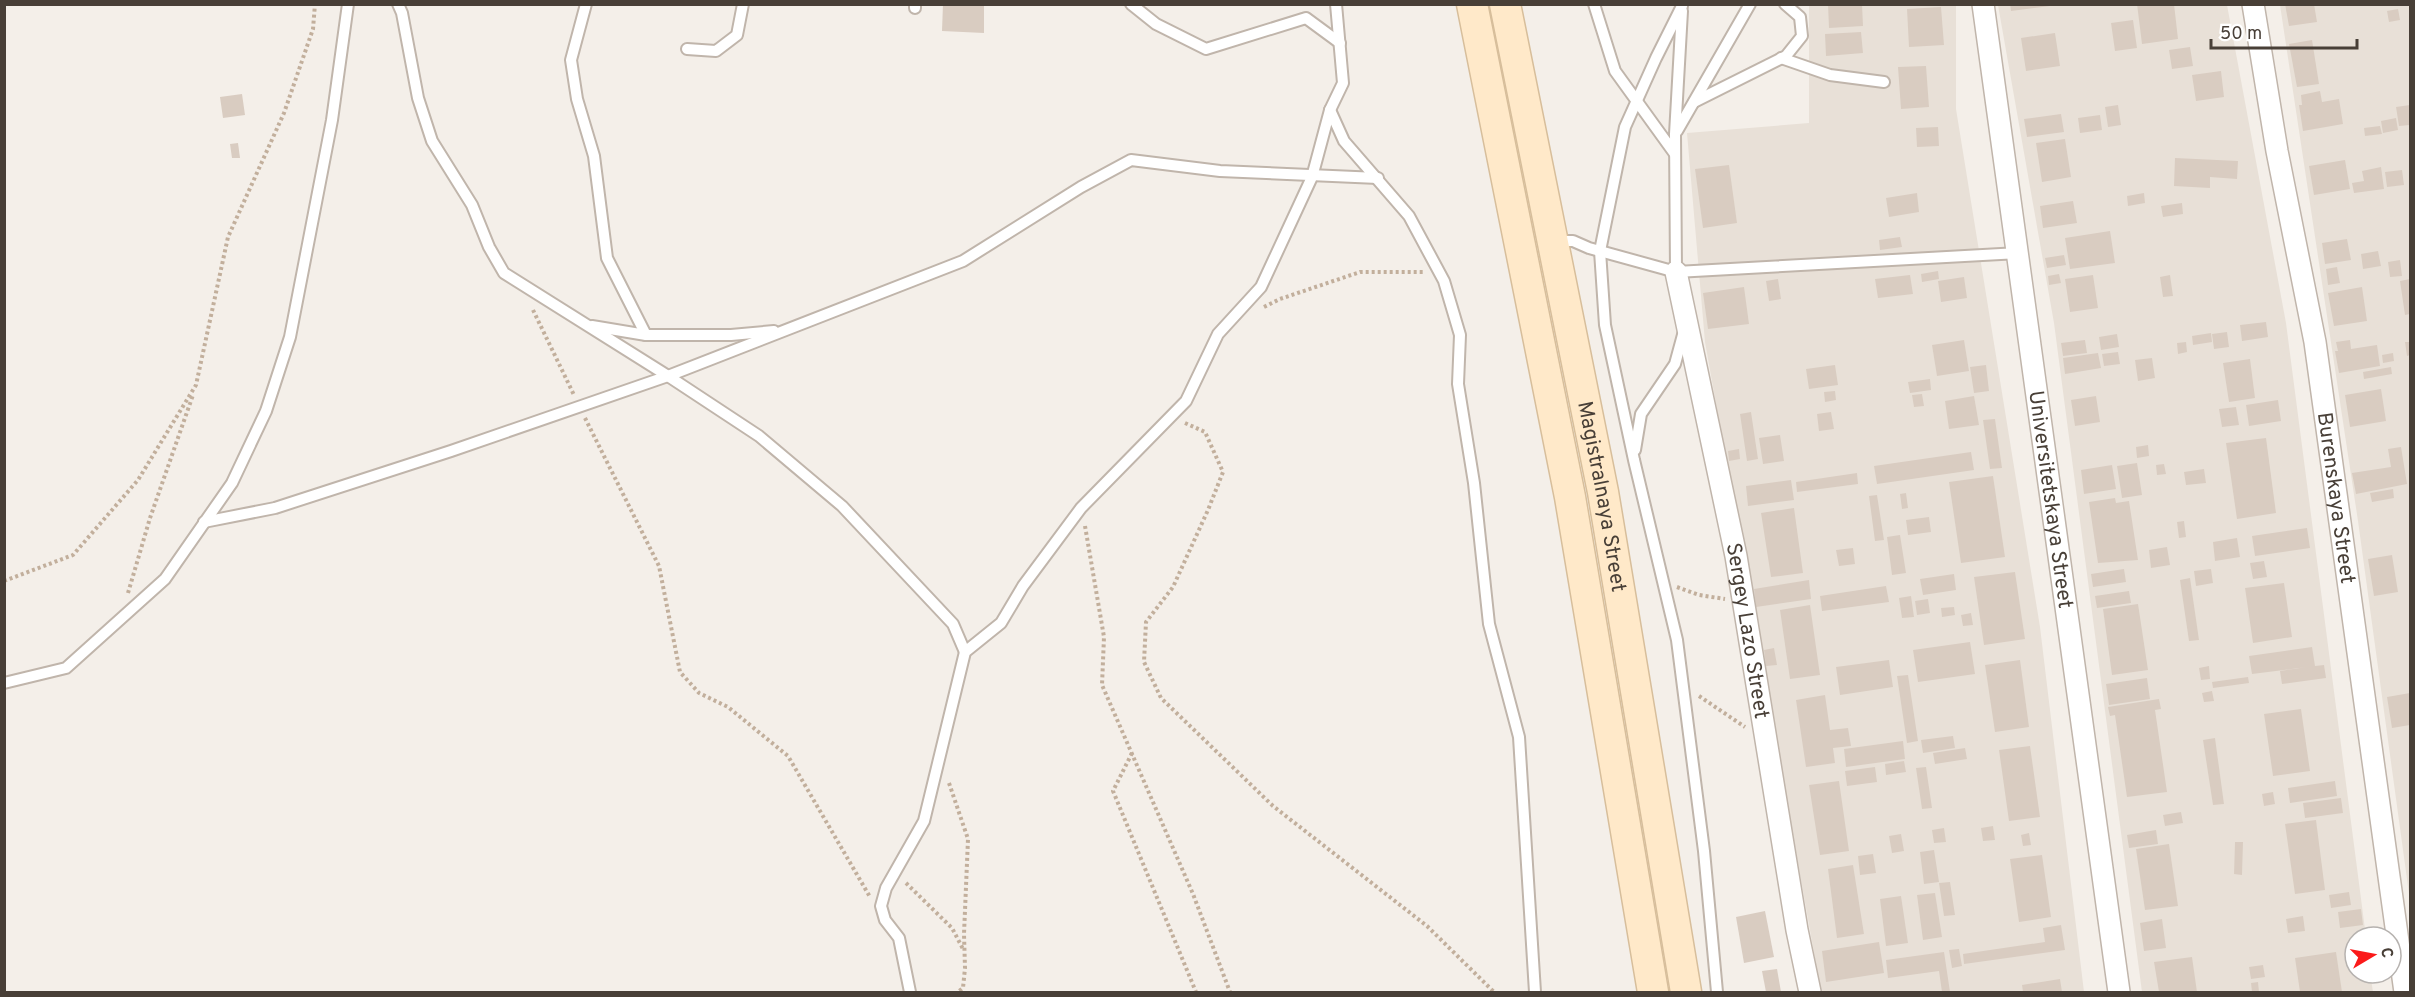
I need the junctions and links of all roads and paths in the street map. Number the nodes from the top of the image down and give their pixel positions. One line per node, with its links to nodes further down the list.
1 (315, 4): 39 (path)
2 (348, 4): 44 (lane)
3 (398, 4): 32 (lane)
4 (586, 4): 37 (lane)
5 (743, 4): 17 (lane)
6 (1131, 4): 16 (lane)
7 (1472, 4): 64 (main road, Magistralnaya Street)
8 (1505, 4): 27 (main road, Magistralnaya Street)
9 (1594, 4): 20 (lane)
10 (1750, 4): 21 (lane)
11 (1785, 4): 18 (lane)
12 (1983, 4): 29 (street, Universitetskaya Street)
13 (2253, 4): 69 (street, Burenskaya Street)
14 (1682, 5): 20 (lane); 23 (lane)
15 (1336, 6): 16 (lane)
16 (1340, 43): 22 (lane)
17 (687, 49)
18 (1781, 58): 19 (lane); 21 (lane)
19 (1884, 82)
20 (1637, 100): 24 (lane); 28 (lane)
21 (1694, 102): 23 (lane)
22 (1330, 110): 25 (lane); 26 (lane)
23 (1675, 134): 24 (lane)
24 (1676, 155): 31 (lane)
25 (1312, 177): 26 (lane); 36 (lane); 41 (lane)
26 (1378, 178): 30 (lane)
27 (1552, 241): 28 (lane); 65 (main road, Magistralnaya Street)
28 (1599, 251): 31 (lane); 42 (lane)
29 (2019, 253): 31 (lane); 68 (street, Universitetskaya Street)
30 (1440, 272): 33 (path); 63 (lane)
31 (1676, 272): 34 (street, Sergey Lazo Street)
32 (522, 284): 35 (lane); 40 (path)
33 (1262, 308)
34 (1687, 320): 42 (lane); 47 (street, Sergey Lazo Street)
35 (588, 326): 37 (lane); 38 (lane)
36 (787, 330): 37 (lane); 38 (lane)
37 (645, 335)
38 (668, 376): 40 (lane); 49 (lane)
39 (196, 385): 45 (path); 48 (path)
40 (579, 407): 44 (lane); 56 (path)
41 (1170, 417): 43 (lane); 62 (path)
42 (1634, 460): 46 (lane)
43 (1082, 508): 49 (lane); 54 (path)
44 (204, 522): 48 (lane)
45 (4, 581)
46 (1663, 581): 47 (path); 51 (lane)
47 (1743, 602): 52 (street, Sergey Lazo Street)
48 (120, 619): 50 (lane)
49 (966, 652): 53 (lane)
50 (4, 683)
51 (1682, 684): 52 (path); 66 (lane)
52 (1766, 740): 67 (street, Sergey Lazo Street)
53 (941, 752): 55 (lane); 57 (path)
54 (1132, 753): 60 (path); 61 (path)
55 (894, 872): 56 (lane); 57 (path)
56 (881, 906): 58 (lane)
57 (965, 953): 59 (path)
58 (910, 993)
59 (958, 993)
60 (1196, 993)
61 (1230, 993)
62 (1494, 993)
63 (1535, 993)
64 (1653, 993)
65 (1686, 993)
66 (1717, 993)
67 (1810, 993)
68 (2118, 993)
69 (2405, 993)

